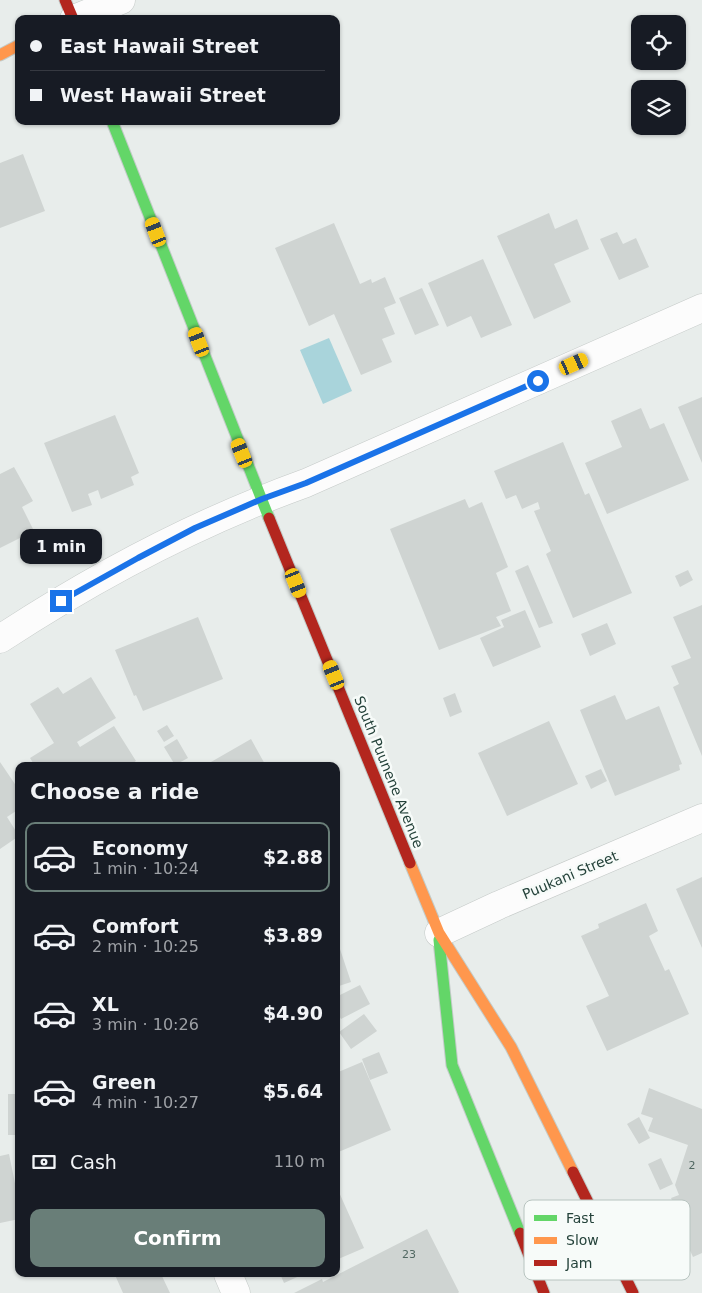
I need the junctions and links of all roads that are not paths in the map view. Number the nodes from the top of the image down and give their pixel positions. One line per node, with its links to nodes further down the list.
1 (65, 0): 3 (main road)
2 (121, 0): 4 (street)
3 (71, 15)
4 (83, 15)
5 (15, 47): 6 (main road)
6 (0, 55)
7 (114, 125): 9 (main road, South Puunene Avenue)
8 (702, 308): 9 (street)
9 (262, 499): 10 (street); 12 (main road, South Puunene Avenue)
10 (0, 639)
11 (702, 818): 12 (street, Puukani Street)
12 (439, 934): 13 (main road, South Puunene Avenue); 14 (main road, South Puunene Avenue)
13 (587, 1200)
14 (524, 1243)
15 (229, 1277): 18 (street)
16 (539, 1280): 19 (main road, South Puunene Avenue)
17 (627, 1280): 20 (main road, South Puunene Avenue)
18 (236, 1293)
19 (544, 1293)
20 (633, 1293)

